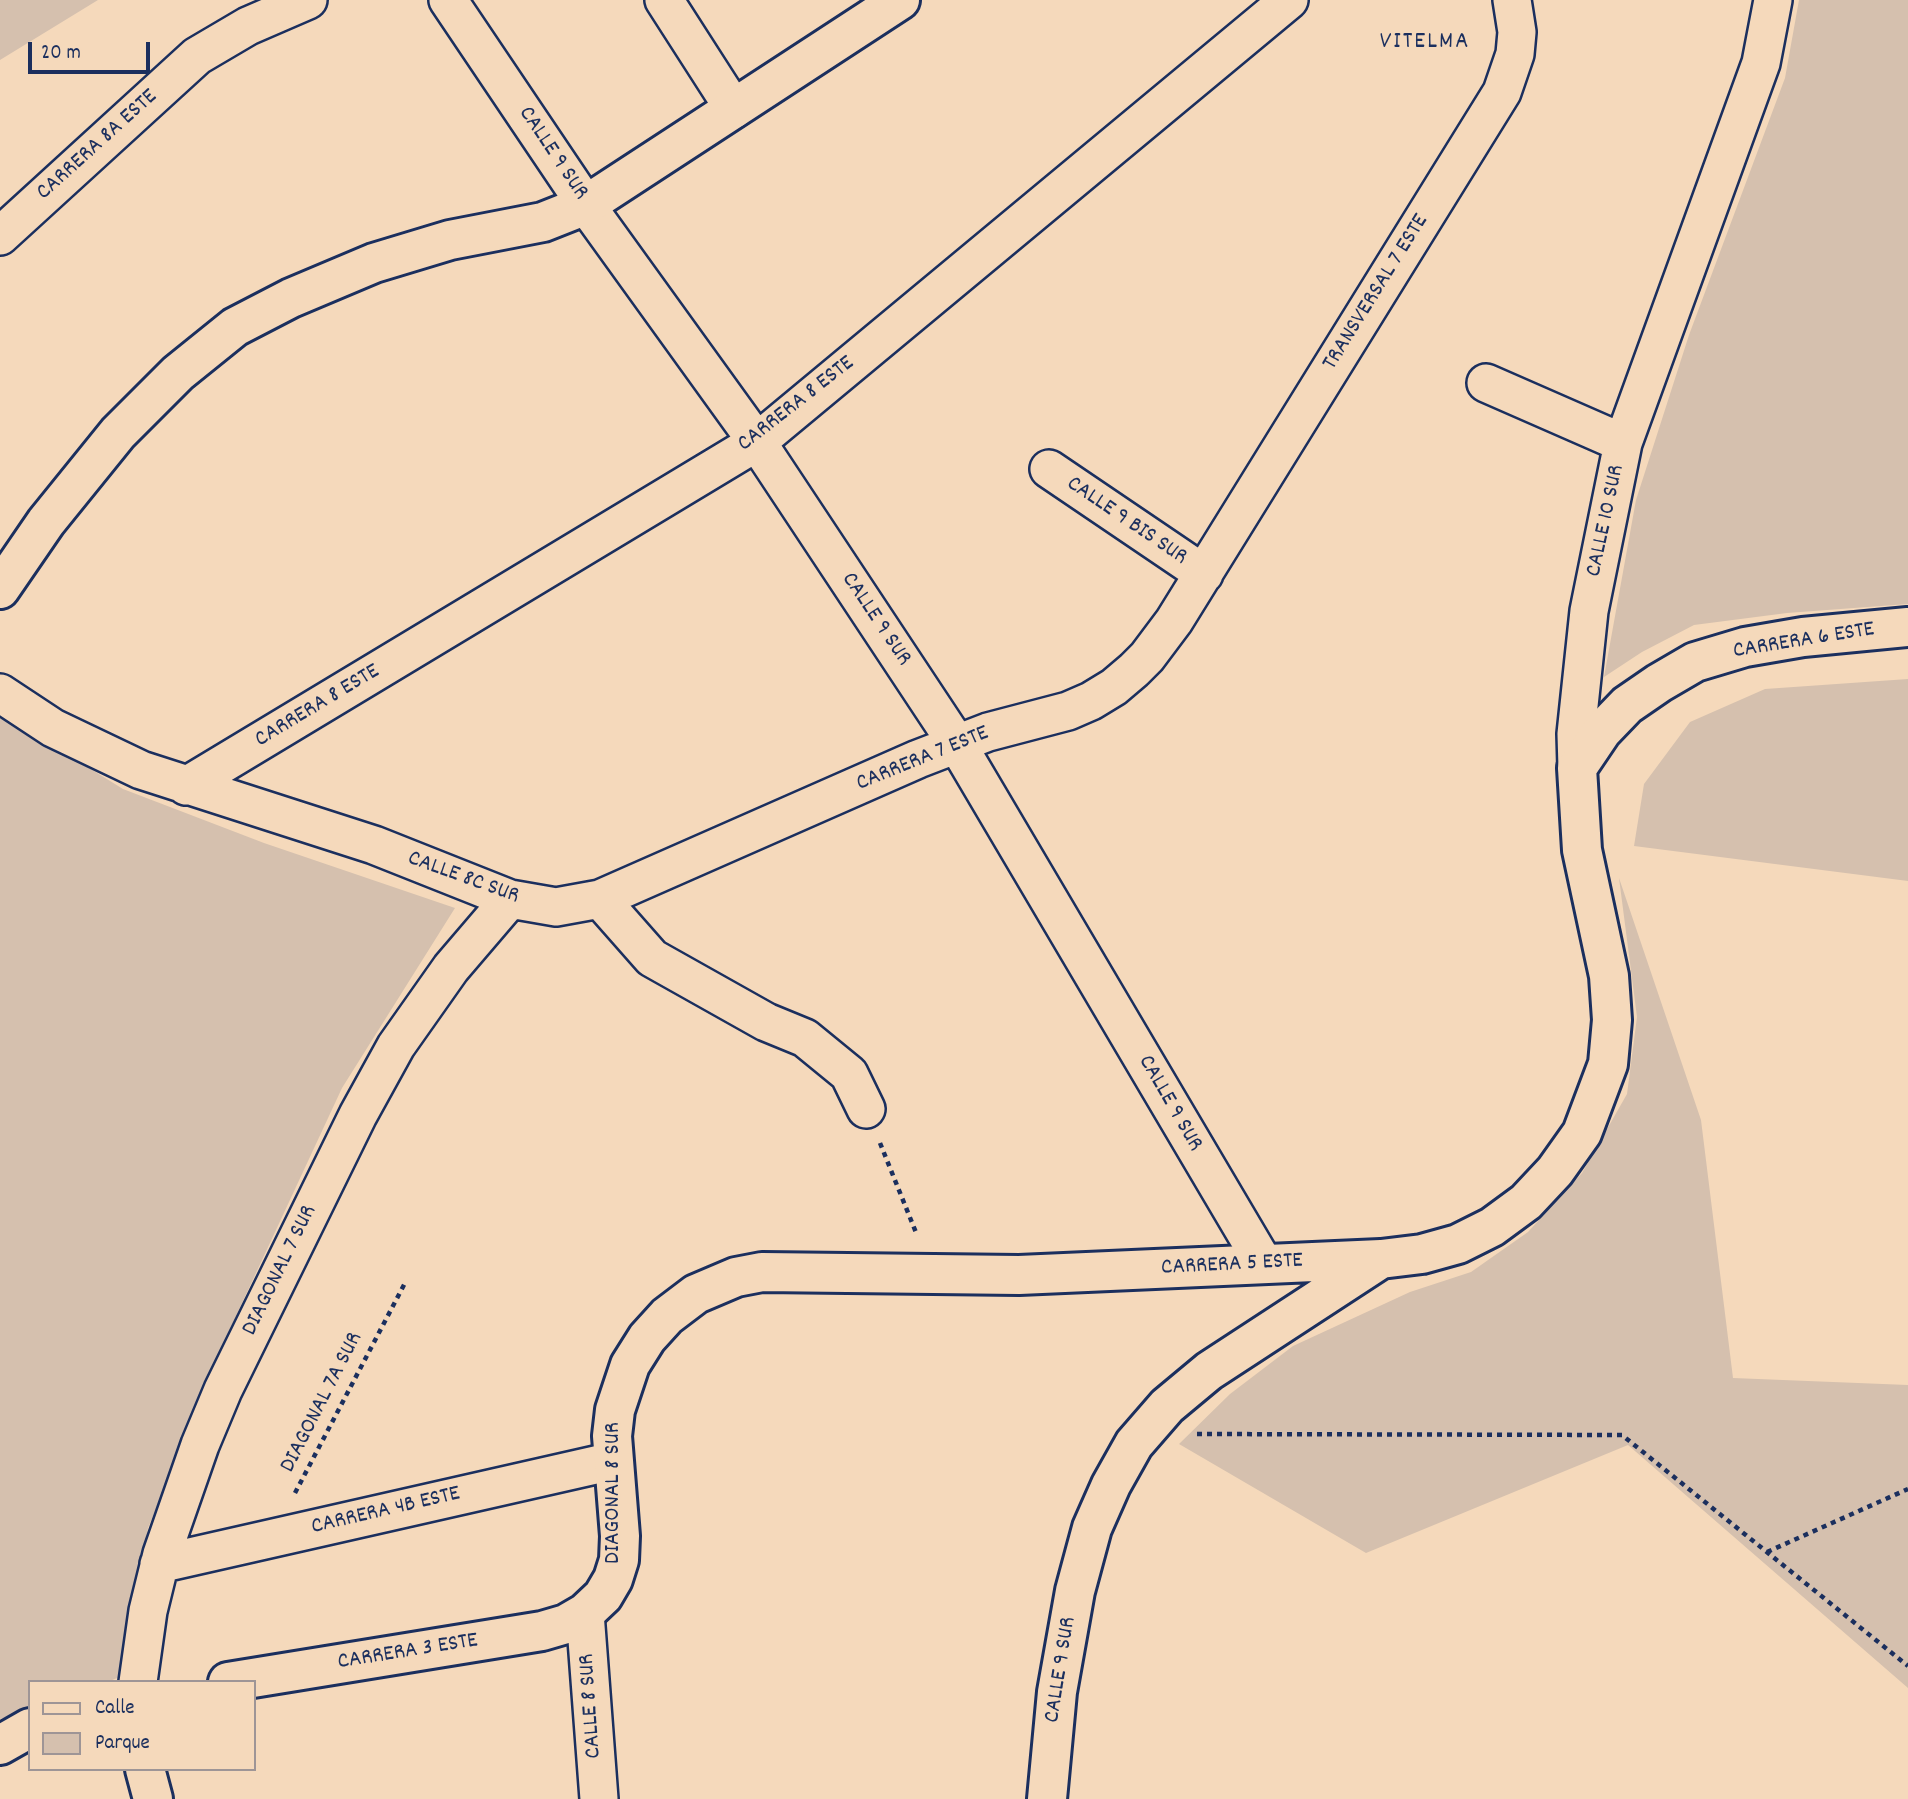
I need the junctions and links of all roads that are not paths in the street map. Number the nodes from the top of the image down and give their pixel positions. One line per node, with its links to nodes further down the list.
1 (309, 0): 10 (street, CARRERA 8A ESTE)
2 (447, 0): 9 (street, CALLE 9 SUR)
3 (664, 0): 8 (street)
4 (900, 0): 8 (street)
5 (1289, 0): 12 (street, CARRERA 8 ESTE)
6 (1512, 0): 15 (street, TRANSVERSAL 7 ESTE)
7 (1773, 0): 13 (street, CALLE 10 SUR)
8 (734, 109): 9 (street)
9 (586, 205): 12 (street, CALLE 9 SUR); 16 (street)
10 (0, 236)
11 (1486, 383): 13 (street)
12 (757, 442): 19 (street, CALLE 9 SUR); 21 (street, CARRERA 8 ESTE)
13 (1623, 443): 20 (street, CALLE 10 SUR)
14 (1048, 469): 15 (street, CALLE 9 BIS SUR)
15 (1204, 574): 19 (street, CARRERA 7 ESTE)
16 (0, 589)
17 (1908, 627): 20 (street, CARRERA 6 ESTE)
18 (0, 693): 21 (street, CALLE 8C SUR)
19 (957, 744): 22 (street, CARRERA 7 ESTE); 27 (street, CALLE 9 SUR)
20 (1577, 768): 24 (street, CALLE 10 SUR)
21 (186, 786): 23 (street, CALLE 8C SUR)
22 (600, 898): 23 (street, CALLE 8C SUR); 25 (street)
23 (510, 899): 30 (street, DIAGONAL 7 SUR)
24 (1608, 1064): 26 (street, CARRERA 5 ESTE)
25 (866, 1108)
26 (1381, 1259): 27 (street, CARRERA 5 ESTE); 39 (street, CALLE 9 SUR)
27 (1264, 1264): 28 (street, CARRERA 5 ESTE)
28 (762, 1272): 29 (street, DIAGONAL 8 SUR)
29 (613, 1461): 30 (street, CARRERA 4B ESTE); 31 (street, DIAGONAL 8 SUR)
30 (159, 1564): 32 (street, DIAGONAL 7 SUR)
31 (585, 1613): 33 (street, CARRERA 3 ESTE); 38 (street, CALLE 8 SUR)
32 (138, 1680)
33 (240, 1680)
34 (28, 1729): 35 (street)
35 (0, 1745)
36 (146, 1771): 37 (street)
37 (153, 1799)
38 (598, 1799)
39 (1047, 1799)

